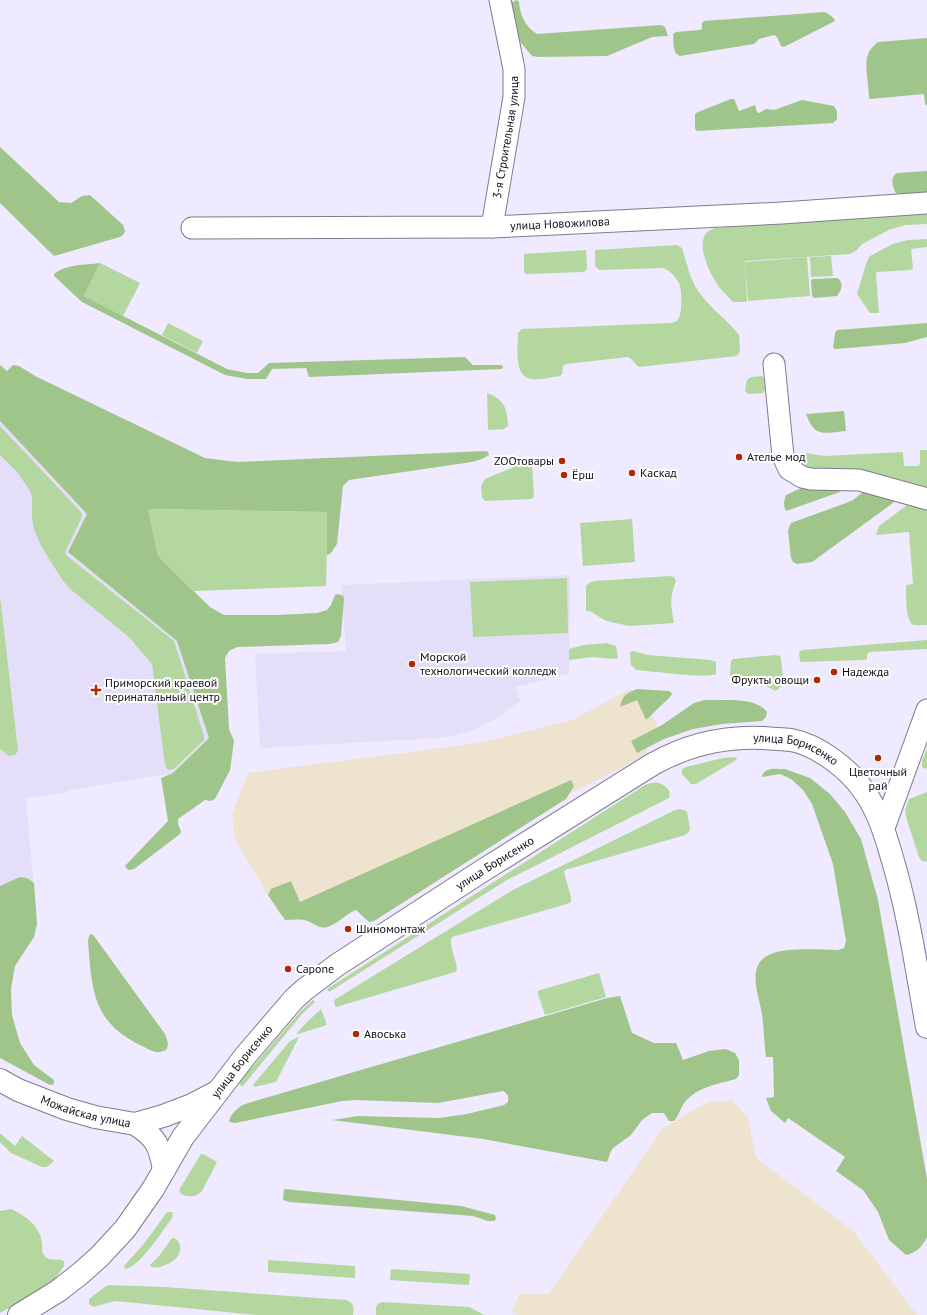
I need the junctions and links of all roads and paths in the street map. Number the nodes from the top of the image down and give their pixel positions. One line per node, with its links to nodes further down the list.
1 (500, 0): 3 (street, 3-я Строительная улица)
2 (927, 203): 3 (street, улица Новожилова)
3 (492, 227): 4 (street, улица Новожилова)
4 (192, 228)
5 (774, 364): 6 (street)
6 (927, 499)
7 (927, 710): 8 (street)
8 (884, 828): 9 (main road, улица Борисенко); 11 (main road, улица Борисенко)
9 (927, 1027)
10 (0, 1080): 12 (main road, Можайская улица)
11 (217, 1092): 12 (main road, Можайская улица); 13 (main road, улица Борисенко)
12 (135, 1124): 13 (main road)
13 (164, 1170): 14 (main road, улица Борисенко)
14 (19, 1315)

